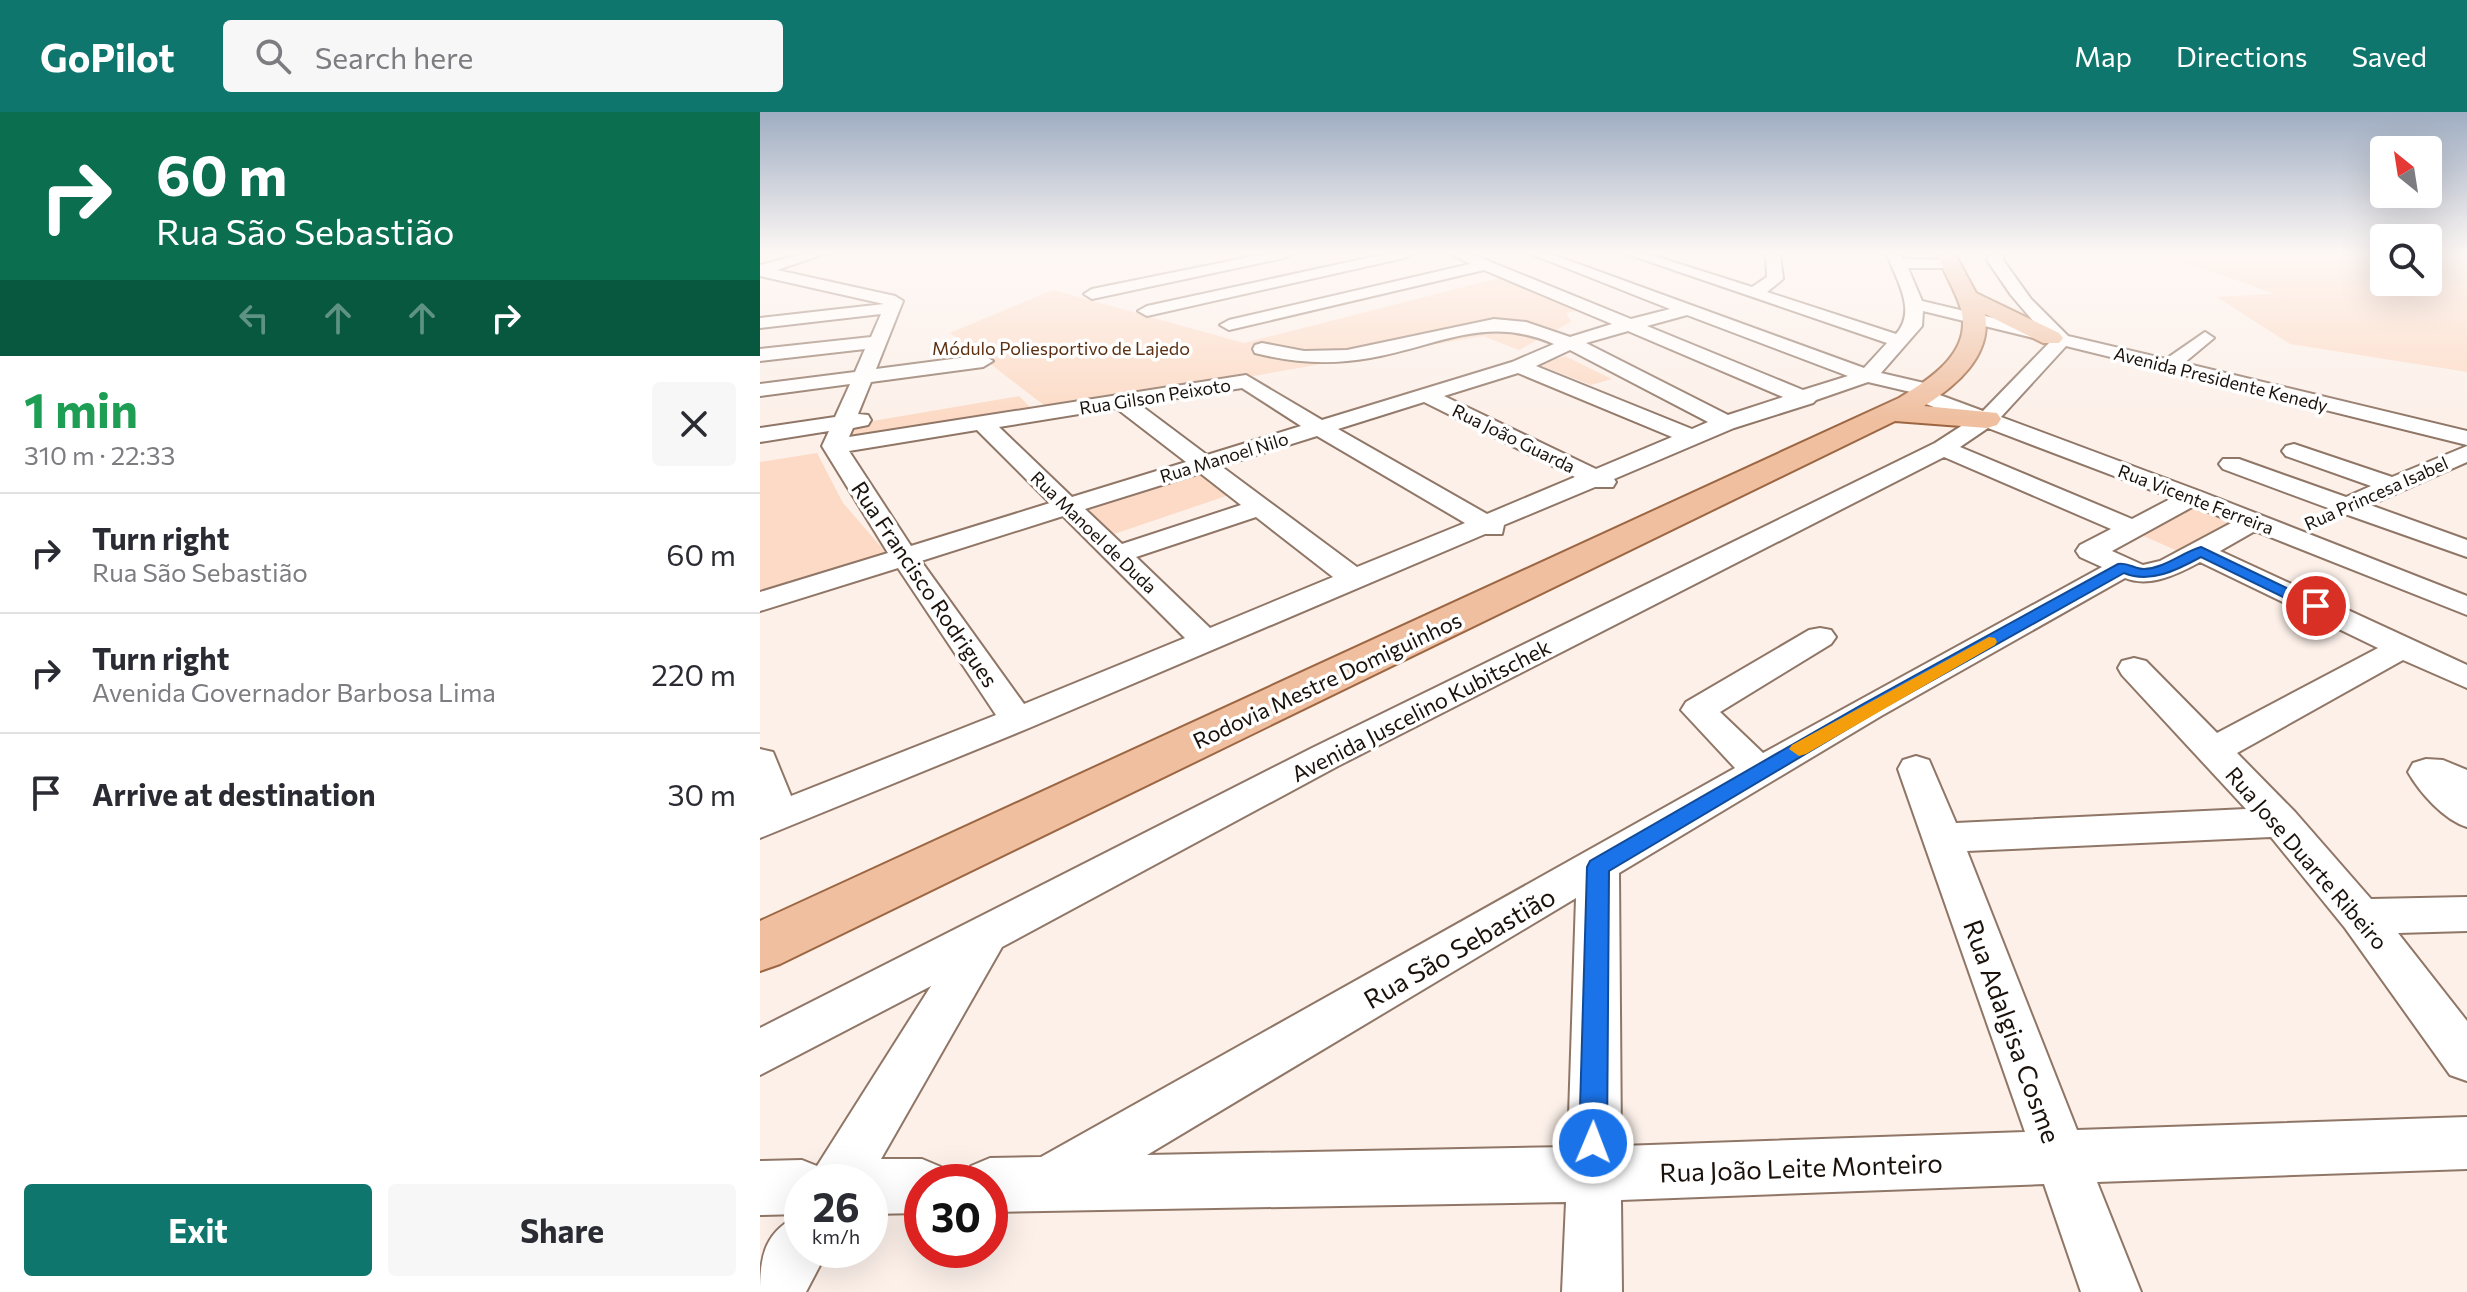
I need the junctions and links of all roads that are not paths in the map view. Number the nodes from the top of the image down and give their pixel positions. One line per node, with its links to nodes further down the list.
1 (883, 309): 14 (street)
2 (892, 309): 20 (street)
3 (1156, 309): 12 (street)
4 (1196, 309): 5 (street)
5 (1283, 309)
6 (1593, 309): 15 (street)
7 (1832, 309): 16 (street)
8 (1913, 309): 16 (street)
9 (1969, 309): 13 (main road)
10 (2031, 309): 19 (street)
11 (1686, 310): 15 (street, Rua Manoel Nilo); 28 (street)
12 (1147, 311)
13 (1972, 317): 16 (street); 16 (street); 19 (main road); 33 (main road)
14 (760, 323)
15 (1629, 324): 21 (street, Rua Manoel Nilo); 34 (street)
16 (1919, 326): 28 (street)
17 (1464, 330): 21 (street); 24 (street); 26 (street)
18 (2205, 338): 27 (street)
19 (2056, 339): 27 (street, Avenida Presidente Kenedy); 37 (street, Avenida Juscelino Kubitschek)
20 (877, 342): 23 (street); 29 (street)
21 (1569, 343): 26 (street, Rua Manoel Nilo); 39 (street)
22 (1262, 349): 24 (street)
23 (760, 355)
24 (1330, 358): 30 (street)
25 (983, 361): 29 (street)
26 (1527, 363): 32 (street, Rua Manoel Nilo); 43 (street)
27 (2169, 366): 44 (street, Avenida Presidente Kenedy)
28 (1867, 376): 33 (street); 34 (street)
29 (863, 377): 31 (street); 42 (street)
30 (1246, 381): 35 (street, Rua Gilson Peixoto); 40 (street, Rua Gilson Peixoto)
31 (760, 390)
32 (1423, 394): 40 (street, Rua Manoel Nilo); 51 (street, Rua João Guarda)
33 (1924, 394): 37 (main road); 37 (main road); 88 (main road, Rodovia Mestre Domiguinhos)
34 (1806, 399): 39 (street)
35 (1121, 401): 38 (street, Rua Gilson Peixoto); 48 (street)
36 (886, 416): 42 (street)
37 (1987, 419): 45 (street, Avenida Juscelino Kubitschek); 54 (street, Rua Vicente Ferreira)
38 (982, 423): 42 (street, Rua Gilson Peixoto); 56 (street, Rua Manoel de Duda)
39 (1726, 423): 43 (street)
40 (1319, 428): 48 (street, Rua Manoel Nilo); 59 (street, Rua Gilson Peixoto)
41 (760, 435): 42 (street)
42 (838, 435): 65 (street, Rua Francisco Rodrigues)
43 (1694, 438): 51 (street)
44 (2467, 438)
45 (1943, 448): 61 (street); 87 (street, Avenida Juscelino Kubitschek)
46 (2294, 451): 53 (street)
47 (2467, 453): 50 (street, Rua Princesa Isabel)
48 (1202, 464): 56 (street, Rua Manoel Nilo); 57 (street)
49 (2231, 464): 55 (street)
50 (2427, 471): 52 (street); 53 (street, Rua Princesa Isabel)
51 (1601, 481): 59 (street)
52 (2467, 481)
53 (2394, 486): 55 (street, Rua Princesa Isabel)
54 (2193, 497): 58 (street, Rua Vicente Ferreira); 61 (street, Rua São Sebastião)
55 (2349, 505): 60 (street, Rua Princesa Isabel); 62 (street)
56 (1066, 506): 64 (street, Rua Manoel de Duda); 65 (street, Rua Manoel Nilo)
57 (1259, 507): 64 (street); 66 (street)
58 (2254, 521): 60 (street, Rua Vicente Ferreira); 63 (street)
59 (1490, 527): 66 (street)
60 (2285, 533): 68 (street, Rua Vicente Ferreira)
61 (2127, 548): 63 (street); 78 (street, Rua São Sebastião)
62 (2467, 549)
63 (2201, 552): 71 (street)
64 (1116, 555): 70 (street, Rua Manoel de Duda)
65 (904, 557): 67 (street, Rua Manoel Nilo); 74 (street, Rua Francisco Rodrigues)
66 (1354, 579): 70 (street)
67 (760, 602)
68 (2467, 606)
69 (1820, 637): 78 (street)
70 (1206, 641): 74 (street)
71 (2403, 647): 73 (street); 75 (street)
72 (2134, 668): 75 (street, Rua Jose Duarte Ribeiro)
73 (2467, 678)
74 (1017, 720): 81 (street)
75 (2214, 750): 82 (street, Rua Jose Duarte Ribeiro)
76 (760, 761): 81 (street)
77 (1916, 769): 83 (street, Rua Adalgisa Cosme)
78 (1761, 772): 84 (street, Rua São Sebastião)
79 (2467, 787): 80 (street)
80 (2467, 813)
81 (769, 820)
82 (2281, 822): 83 (street); 86 (street, Rua Jose Duarte Ribeiro)
83 (1941, 838): 92 (street, Rua Adalgisa Cosme)
84 (1598, 867): 94 (street); 95 (street, Rua São Sebastião)
85 (2467, 914): 86 (street)
86 (2360, 916): 90 (street, Rua Jose Duarte Ribeiro)
87 (985, 938): 89 (street, Avenida Juscelino Kubitschek); 93 (street)
88 (760, 947)
89 (760, 1053)
90 (2467, 1059)
91 (2467, 1143): 92 (street, Rua João Leite Monteiro)
92 (2061, 1159): 94 (street, Rua João Leite Monteiro); 102 (street, Rua Adalgisa Cosme)
93 (849, 1164)
94 (1593, 1174): 95 (street, Rua João Leite Monteiro); 101 (street)
95 (1046, 1184): 96 (street, Rua João Leite Monteiro)
96 (1008, 1185)
97 (784, 1187): 98 (street)
98 (760, 1188)
99 (787, 1268): 100 (street)
100 (773, 1292)
101 (1592, 1292)
102 (2111, 1292)

